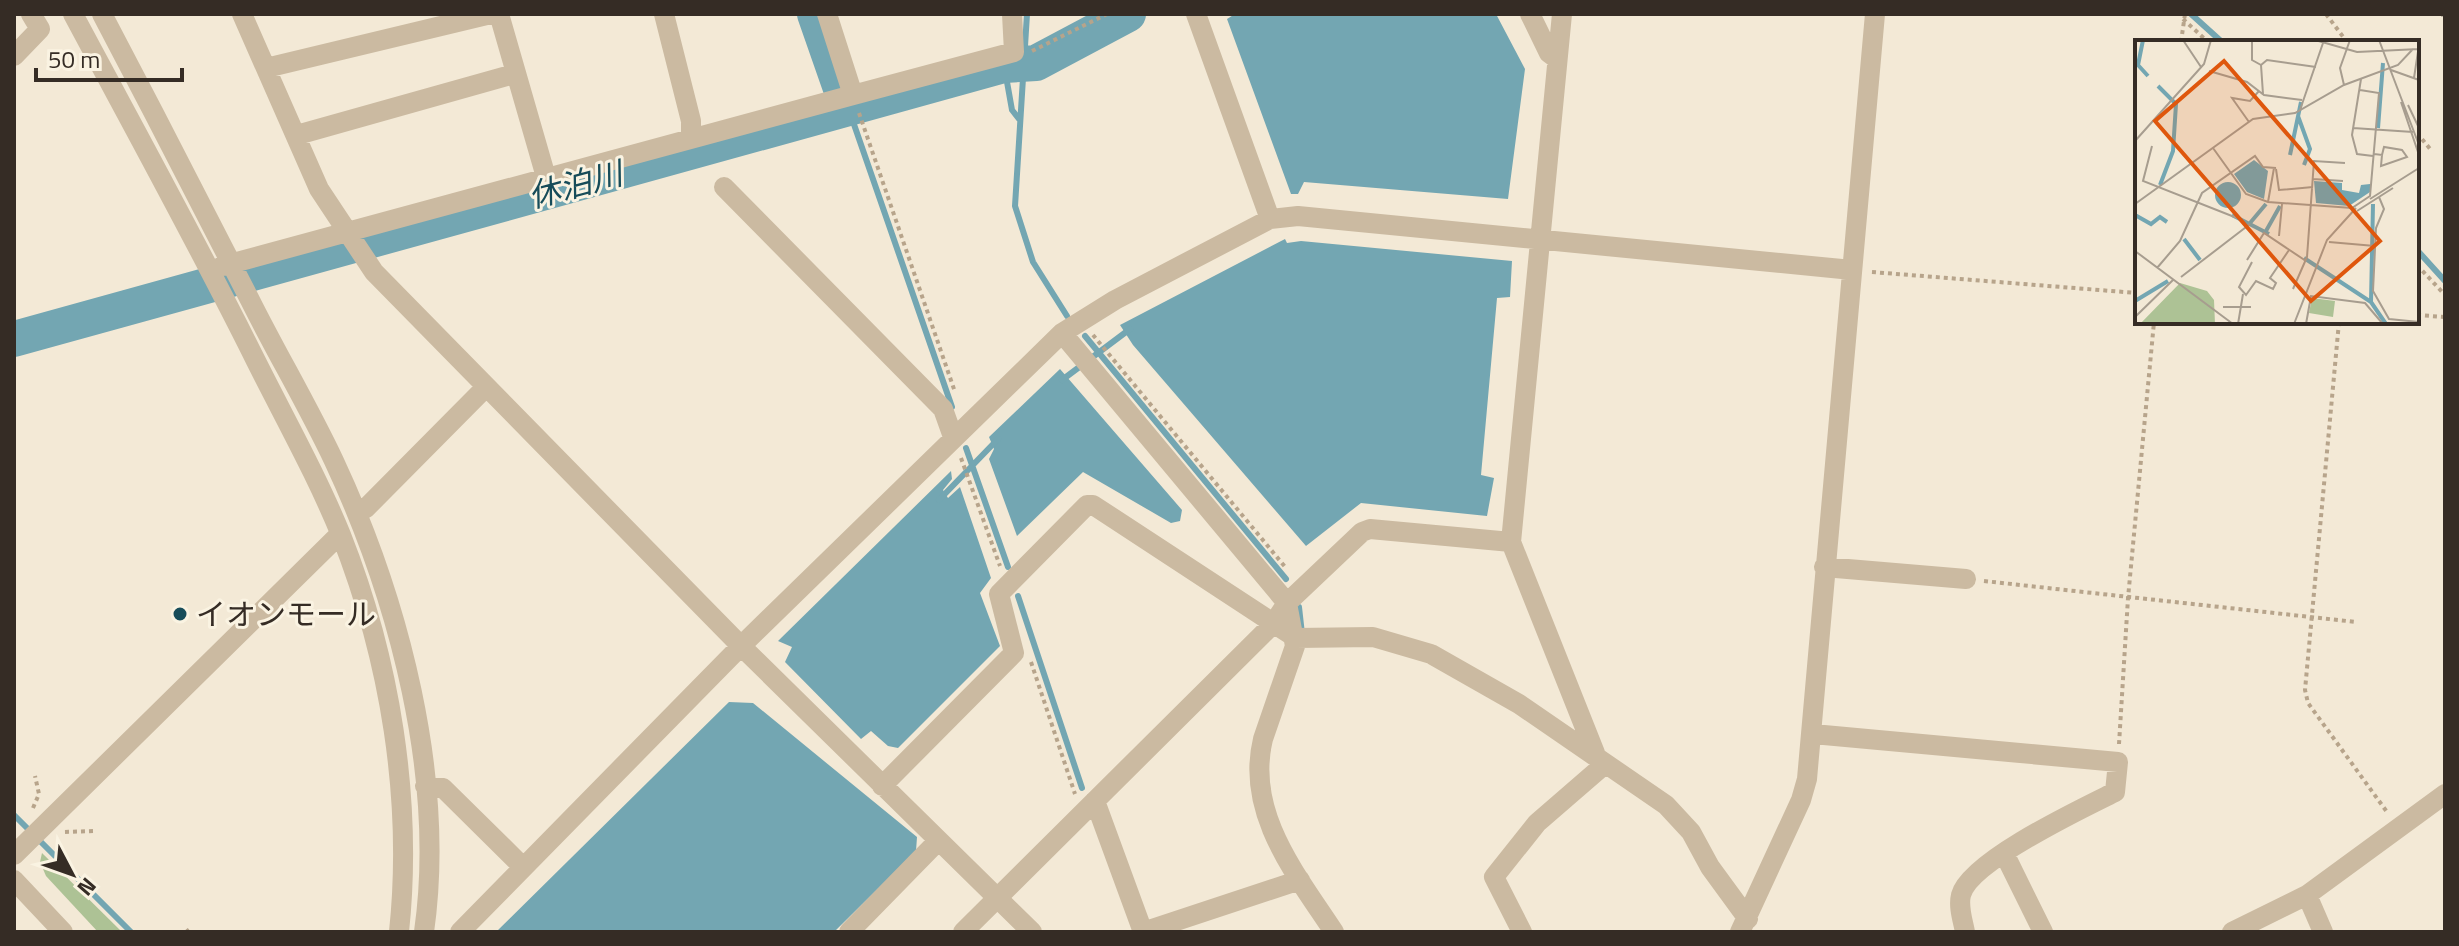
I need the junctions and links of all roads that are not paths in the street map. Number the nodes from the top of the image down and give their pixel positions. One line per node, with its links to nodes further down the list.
1 (31, 14): 14 (street)
2 (73, 14): 28 (street)
3 (102, 14): 26 (street)
4 (242, 14): 16 (street)
5 (491, 14): 16 (street)
6 (499, 14): 17 (street)
7 (664, 14): 20 (street)
8 (827, 14): 18 (street)
9 (1012, 14): 18 (street)
10 (1196, 14): 23 (street)
11 (1530, 14): 15 (street)
12 (1562, 14): 15 (street)
13 (1875, 14): 27 (street)
14 (14, 56)
15 (1557, 59): 25 (street)
16 (266, 68): 19 (street)
17 (514, 74): 19 (street); 21 (street)
18 (854, 99): 20 (street)
19 (297, 135): 24 (street)
20 (691, 138): 21 (street)
21 (546, 177): 24 (street)
22 (724, 187): 31 (street)
23 (1270, 219): 25 (street); 29 (street)
24 (347, 236): 26 (street); 30 (street)
25 (1539, 242): 27 (street); 34 (street)
26 (233, 265): 28 (street); 32 (street)
27 (1852, 270): 35 (street)
28 (210, 271): 33 (street)
29 (1062, 333): 31 (street); 37 (street)
30 (486, 387): 32 (street); 40 (street)
31 (959, 430): 40 (street)
32 (357, 513): 43 (street)
33 (340, 534): 47 (street); 57 (street)
34 (1511, 542): 37 (street); 42 (street)
35 (1824, 567): 36 (street); 41 (street)
36 (1966, 579)
37 (1287, 603): 38 (street); 39 (street)
38 (1273, 624): 39 (street); 44 (street); 46 (street)
39 (1296, 638): 42 (street); 52 (street)
40 (741, 646): 44 (street); 50 (street)
41 (1813, 734): 49 (street); 55 (street)
42 (1600, 759): 55 (street); 64 (street)
43 (425, 786): 50 (street); 58 (street)
44 (882, 786): 48 (street)
45 (2445, 794): 53 (street)
46 (1089, 807): 52 (street); 54 (street)
47 (32, 835)
48 (938, 841): 54 (street); 60 (street)
49 (2004, 853): 65 (street); 66 (street)
50 (522, 866): 59 (street)
51 (14, 880): 56 (street)
52 (1300, 880): 63 (street)
53 (2307, 895): 67 (street); 68 (street)
54 (998, 898): 61 (street); 62 (street)
55 (1744, 926)
56 (63, 932)
57 (399, 932)
58 (424, 932)
59 (460, 932)
60 (849, 932)
61 (963, 932)
62 (1032, 932)
63 (1334, 932)
64 (1522, 932)
65 (1965, 932)
66 (2043, 932)
67 (2232, 932)
68 (2323, 932)

